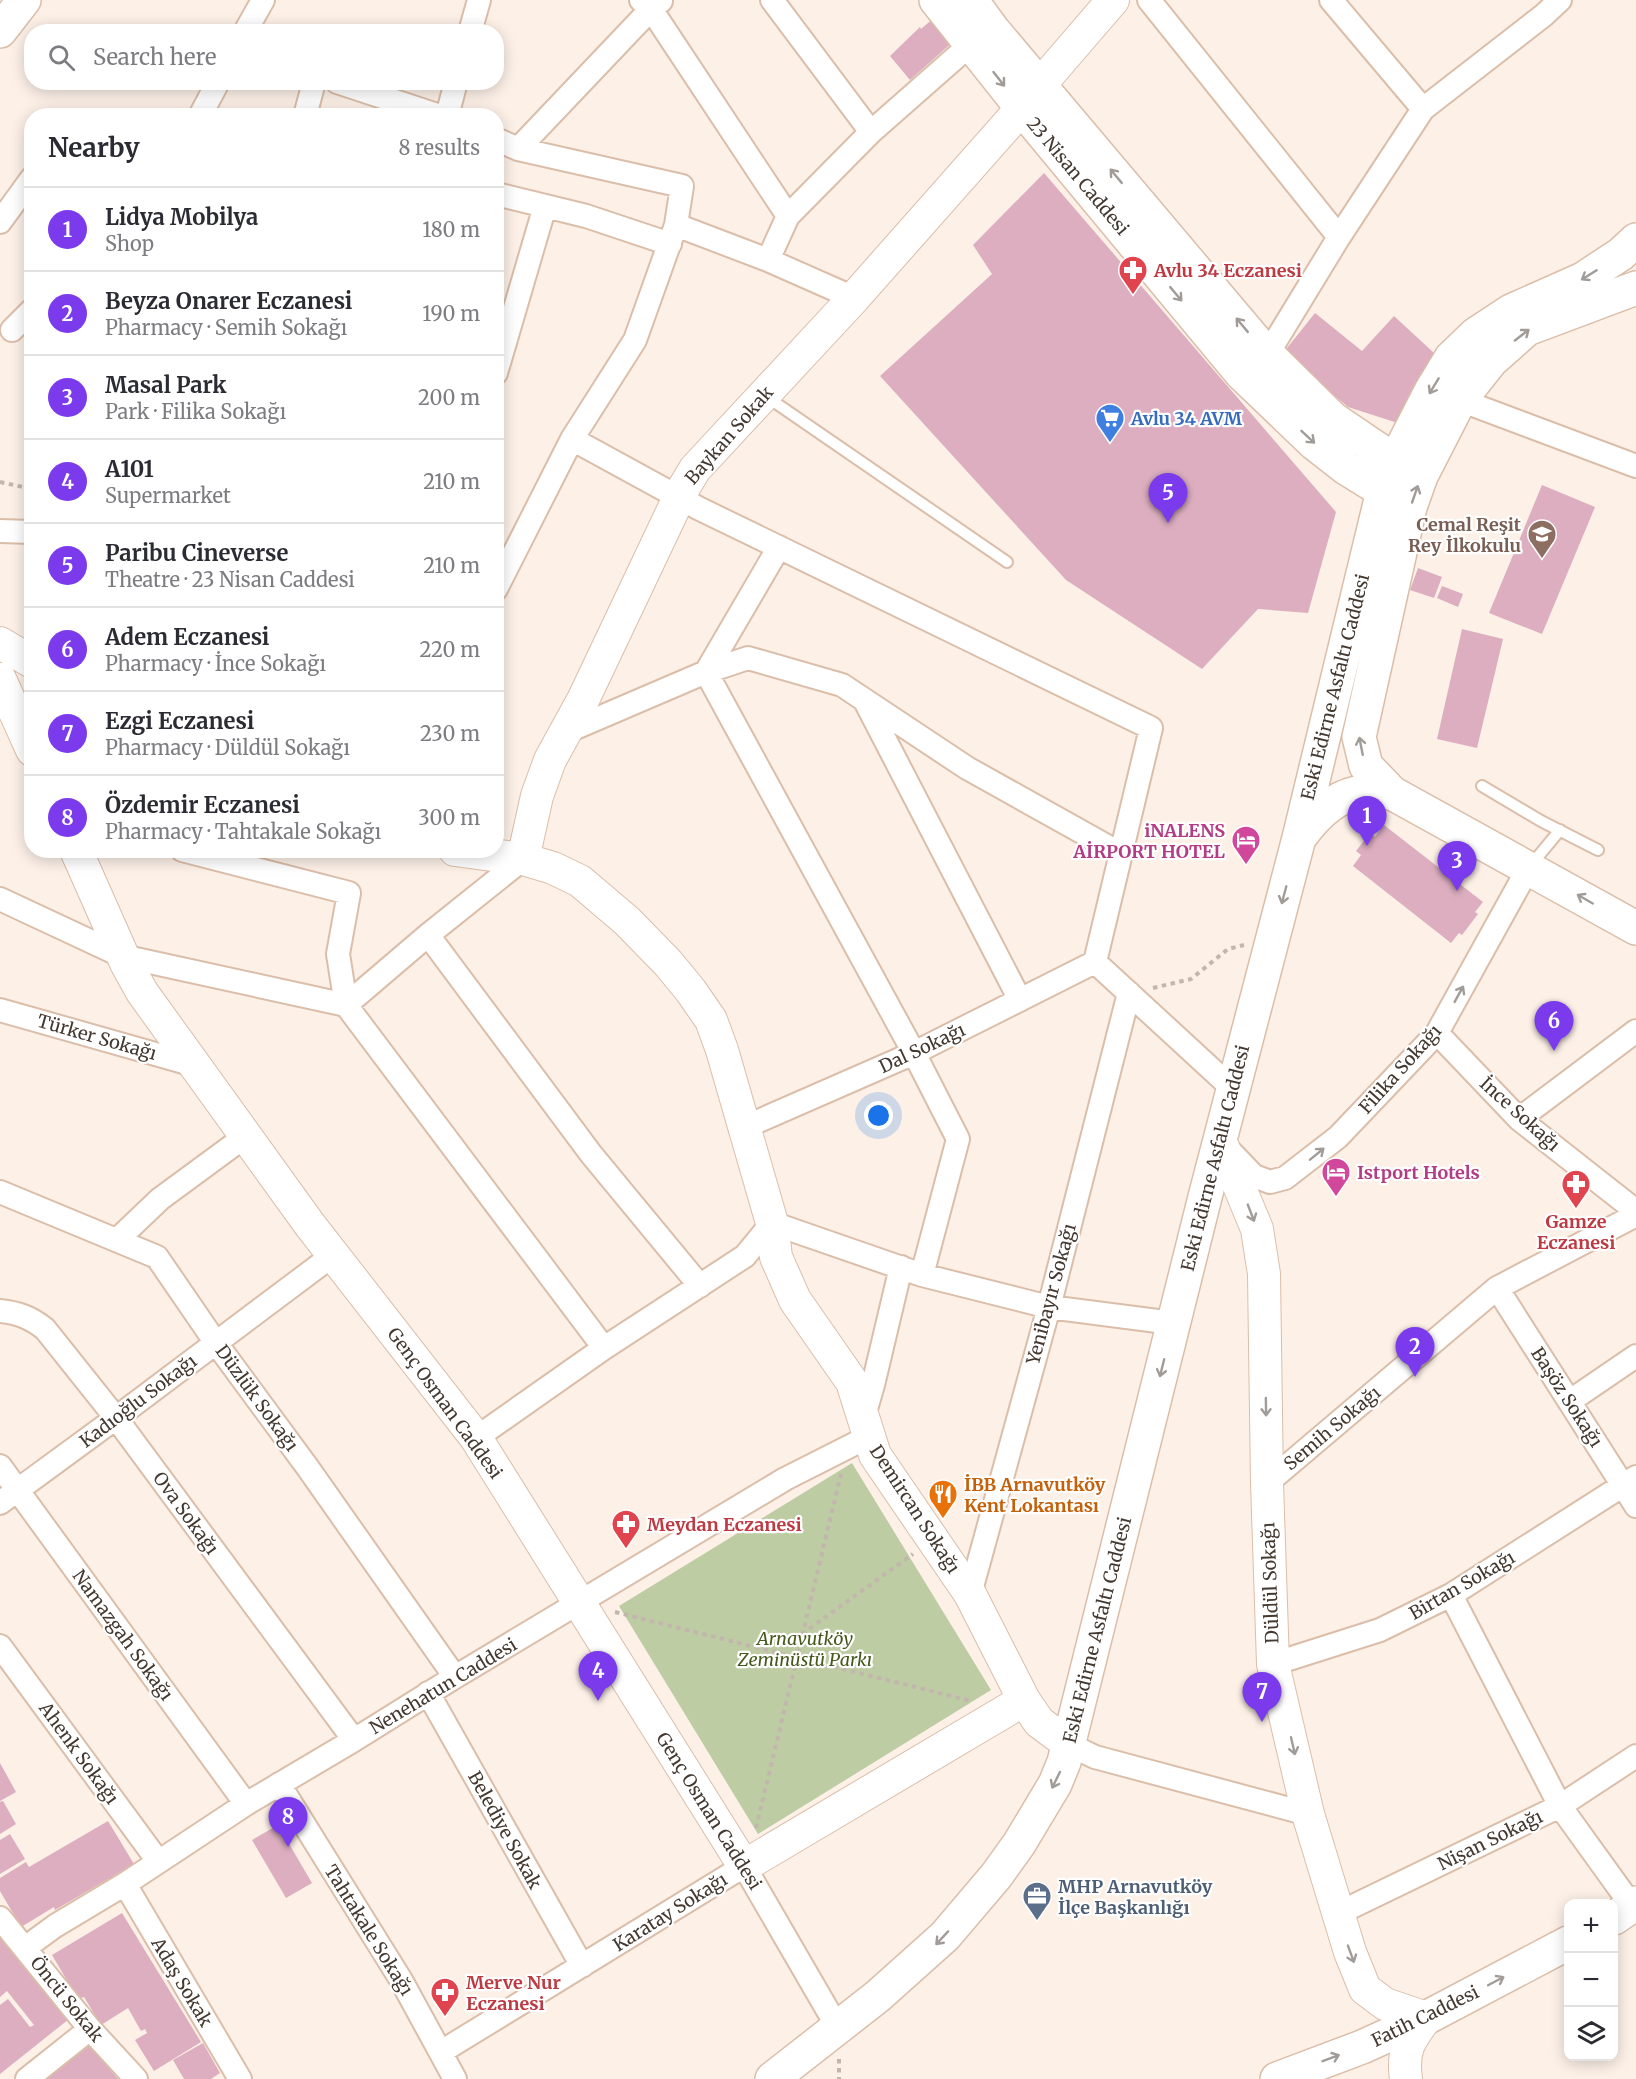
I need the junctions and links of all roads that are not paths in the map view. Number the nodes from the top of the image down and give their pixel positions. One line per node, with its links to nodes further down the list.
1 (8, 0): 13 (main road)
2 (24, 0): 16 (main road)
3 (263, 0): 14 (street)
4 (479, 0): 15 (street)
5 (772, 0): 28 (street)
6 (936, 0): 17 (main road, 23 Nisan Caddesi)
7 (971, 0): 22 (main road, 23 Nisan Caddesi)
8 (1113, 0): 22 (street, Baykan Sokak)
9 (1149, 0): 37 (street)
10 (1331, 0): 27 (street)
11 (1560, 0): 27 (street)
12 (651, 3): 30 (street); 34 (street)
13 (0, 13)
14 (250, 24)
15 (472, 24)
16 (0, 32)
17 (971, 44): 22 (main road, 23 Nisan Caddesi, one-way to 22); 28 (street)
18 (214, 90): 23 (street)
19 (312, 90): 24 (street)
20 (361, 90): 25 (street)
21 (454, 90): 26 (street)
22 (1031, 97): 41 (street, Baykan Sokak); 45 (main road, 23 Nisan Caddesi, one-way to 22); 53 (main road, 23 Nisan Caddesi, one-way to 53)
23 (204, 108)
24 (306, 108)
25 (416, 108)
26 (449, 108)
27 (1423, 109): 37 (street)
28 (871, 132): 34 (street)
29 (504, 142): 30 (street)
30 (518, 148): 36 (street)
31 (24, 189): 35 (street)
32 (504, 196): 33 (street)
33 (545, 206): 36 (street); 44 (street)
34 (788, 216): 39 (street)
35 (0, 222)
36 (673, 234): 39 (street); 48 (street)
37 (1339, 237): 45 (street)
38 (1636, 240): 51 (main road, Eski Edirne Asfaltı Caddesi, one-way to 51)
39 (768, 260): 41 (street)
40 (1636, 288): 47 (main road, Eski Edirne Asfaltı Caddesi, one-way to 40)
41 (854, 298): 46 (street, Baykan Sokak)
42 (24, 318): 43 (street)
43 (12, 330)
44 (504, 346)
45 (1268, 355): 51 (main road, 23 Nisan Caddesi)
46 (764, 395): 54 (street, Baykan Sokak); 58 (lane)
47 (1460, 400): 50 (street); 68 (main road, Eski Edirne Asfaltı Caddesi, one-way to 47)
48 (572, 439): 54 (street); 59 (street)
49 (1636, 448): 50 (street)
50 (1614, 457): 52 (street)
51 (1395, 460): 53 (main road, Eski Edirne Asfaltı Caddesi)
52 (1636, 466)
53 (1383, 491): 70 (main road, Eski Edirne Asfaltı Caddesi)
54 (679, 497): 57 (street); 66 (street, Baykan Sokak)
55 (0, 531): 56 (street)
56 (24, 532)
57 (779, 547): 62 (street); 72 (street)
58 (1007, 562)
59 (504, 567)
60 (0, 643): 61 (street)
61 (24, 657)
62 (706, 672): 64 (street); 66 (street); 89 (street)
63 (0, 680): 65 (street)
64 (865, 701): 72 (street); 84 (street)
65 (24, 732)
66 (566, 732): 76 (street, Baykan Sokak)
67 (1482, 786): 69 (lane)
68 (1392, 792): 70 (main road); 77 (main road)
69 (1560, 830): 71 (lane); 77 (lane)
70 (1299, 838): 91 (main road, Eski Edirne Asfaltı Caddesi, one-way to 91)
71 (1598, 850)
72 (1121, 854): 82 (street)
73 (504, 857): 76 (street, Demircan Sokağı)
74 (79, 858): 81 (street, Genç Osman Caddesi)
75 (213, 858): 85 (street)
76 (523, 859): 80 (street); 93 (street, Demircan Sokağı)
77 (1529, 867): 79 (main road, one-way to 77); 88 (street, Filika Sokağı, one-way to 77)
78 (0, 899): 81 (street)
79 (1636, 928)
80 (428, 935): 85 (street); 102 (street)
81 (122, 956): 85 (street); 90 (street, Genç Osman Caddesi)
82 (1095, 962): 83 (street); 84 (street, Dal Sokağı)
83 (1129, 993): 91 (street); 104 (street, Yenibayır Sokağı)
84 (1020, 1000): 89 (street, Dal Sokağı)
85 (346, 1005): 108 (street)
86 (0, 1010): 90 (street, Türker Sokağı)
87 (1636, 1031): 92 (street)
88 (1437, 1033): 92 (street, İnce Sokağı); 95 (street, Filika Sokağı, one-way to 88)
89 (914, 1053): 93 (street, Dal Sokağı); 101 (street)
90 (194, 1065): 94 (street, Genç Osman Caddesi)
91 (1233, 1089): 95 (main road, Eski Edirne Asfaltı Caddesi)
92 (1519, 1119): 97 (street, İnce Sokağı)
93 (746, 1127): 98 (street, Demircan Sokağı)
94 (247, 1135): 99 (street); 100 (street, Genç Osman Caddesi)
95 (1220, 1140): 106 (main road, Eski Edirne Asfaltı Caddesi); 116 (street, Düldül Sokağı, one-way to 116)
96 (0, 1192): 99 (street, Düzlük Sokağı)
97 (1636, 1213): 103 (street, Semih Sokağı)
98 (772, 1223): 101 (street); 102 (street); 112 (street, Demircan Sokağı)
99 (117, 1240): 107 (street, Düzlük Sokağı)
100 (333, 1255): 107 (street, Kadıoğlu Sokağı); 113 (street, Genç Osman Caddesi)
101 (912, 1271): 104 (street); 112 (street)
102 (700, 1287): 108 (street)
103 (1497, 1288): 110 (street, Başöz Sokağı); 116 (street, Semih Sokağı)
104 (1049, 1307): 106 (street); 120 (street, Yenibayır Sokağı)
105 (0, 1311): 111 (street, Ova Sokağı)
106 (1173, 1323): 129 (main road, Eski Edirne Asfaltı Caddesi, one-way to 129)
107 (216, 1343): 111 (street, Kadıoğlu Sokağı); 125 (street, Düzlük Sokağı)
108 (604, 1348): 113 (street)
109 (1636, 1356): 110 (street)
110 (1570, 1401): 115 (street, Başöz Sokağı)
111 (116, 1418): 117 (street, Kadıoğlu Sokağı); 128 (street, Ova Sokağı)
112 (860, 1433): 120 (street, Demircan Sokağı); 122 (street, Nenehatun Caddesi)
113 (476, 1438): 122 (street, Genç Osman Caddesi)
114 (0, 1466): 117 (street, Namazgah Sokağı)
115 (1629, 1481): 119 (street, Başöz Sokağı); 121 (street, Birtan Sokağı)
116 (1267, 1483): 124 (street, Düldül Sokağı)
117 (18, 1489): 118 (street, Kadıoğlu Sokağı); 132 (street, Namazgah Sokağı)
118 (0, 1503)
119 (1636, 1506)
120 (970, 1594): 127 (street, Demircan Sokağı)
121 (1451, 1595): 124 (street, Birtan Sokağı); 133 (street)
122 (580, 1603): 125 (street, Nenehatun Caddesi); 136 (street, Genç Osman Caddesi)
123 (0, 1646): 135 (street, Ahenk Sokağı)
124 (1273, 1664): 134 (street, Düldül Sokağı, one-way to 134)
125 (455, 1677): 126 (street, Nenehatun Caddesi)
126 (428, 1693): 128 (street, Nenehatun Caddesi); 143 (street, Belediye Sokak)
127 (1015, 1705): 129 (street, Demircan Sokağı); 136 (street, Karatay Sokağı)
128 (354, 1740): 131 (street, Nenehatun Caddesi)
129 (1070, 1745): 134 (street, Demircan Sokağı); 145 (main road, Eski Edirne Asfaltı Caddesi, one-way to 145)
130 (1636, 1756): 133 (street, Nişan Sokağı)
131 (279, 1784): 132 (street, Nenehatun Caddesi); 147 (street, Tahtakale Sokağı)
132 (246, 1804): 135 (street, Nenehatun Caddesi)
133 (1560, 1806): 138 (street); 139 (street, Nişan Sokağı)
134 (1308, 1814): 139 (street, Düldül Sokağı)
135 (158, 1861): 137 (street, Nenehatun Caddesi)
136 (744, 1866): 143 (street, Karatay Sokağı); 145 (street, Genç Osman Caddesi)
137 (125, 1884): 142 (street, Nenehatun Caddesi); 150 (street, Adaş Sokak)
138 (1627, 1909)
139 (1339, 1913): 144 (street, Düldül Sokağı, one-way to 144)
140 (0, 1918): 142 (street, Öncü Sokak)
141 (1564, 1946): 144 (main road, Fatih Caddesi, one-way to 141)
142 (25, 1947): 146 (street, Öncü Sokak)
143 (582, 1966): 147 (street, Karatay Sokağı)
144 (1426, 2018): 153 (main road, Fatih Caddesi, one-way to 144); 154 (street)
145 (838, 2028): 152 (main road, Eski Edirne Asfaltı Caddesi)
146 (90, 2029): 148 (street); 149 (street, Öncü Sokak)
147 (441, 2052): 151 (street, Tahtakale Sokağı)
148 (27, 2079)
149 (136, 2079)
150 (240, 2079)
151 (455, 2079)
152 (772, 2079)
153 (1277, 2079)
154 (1406, 2079)

